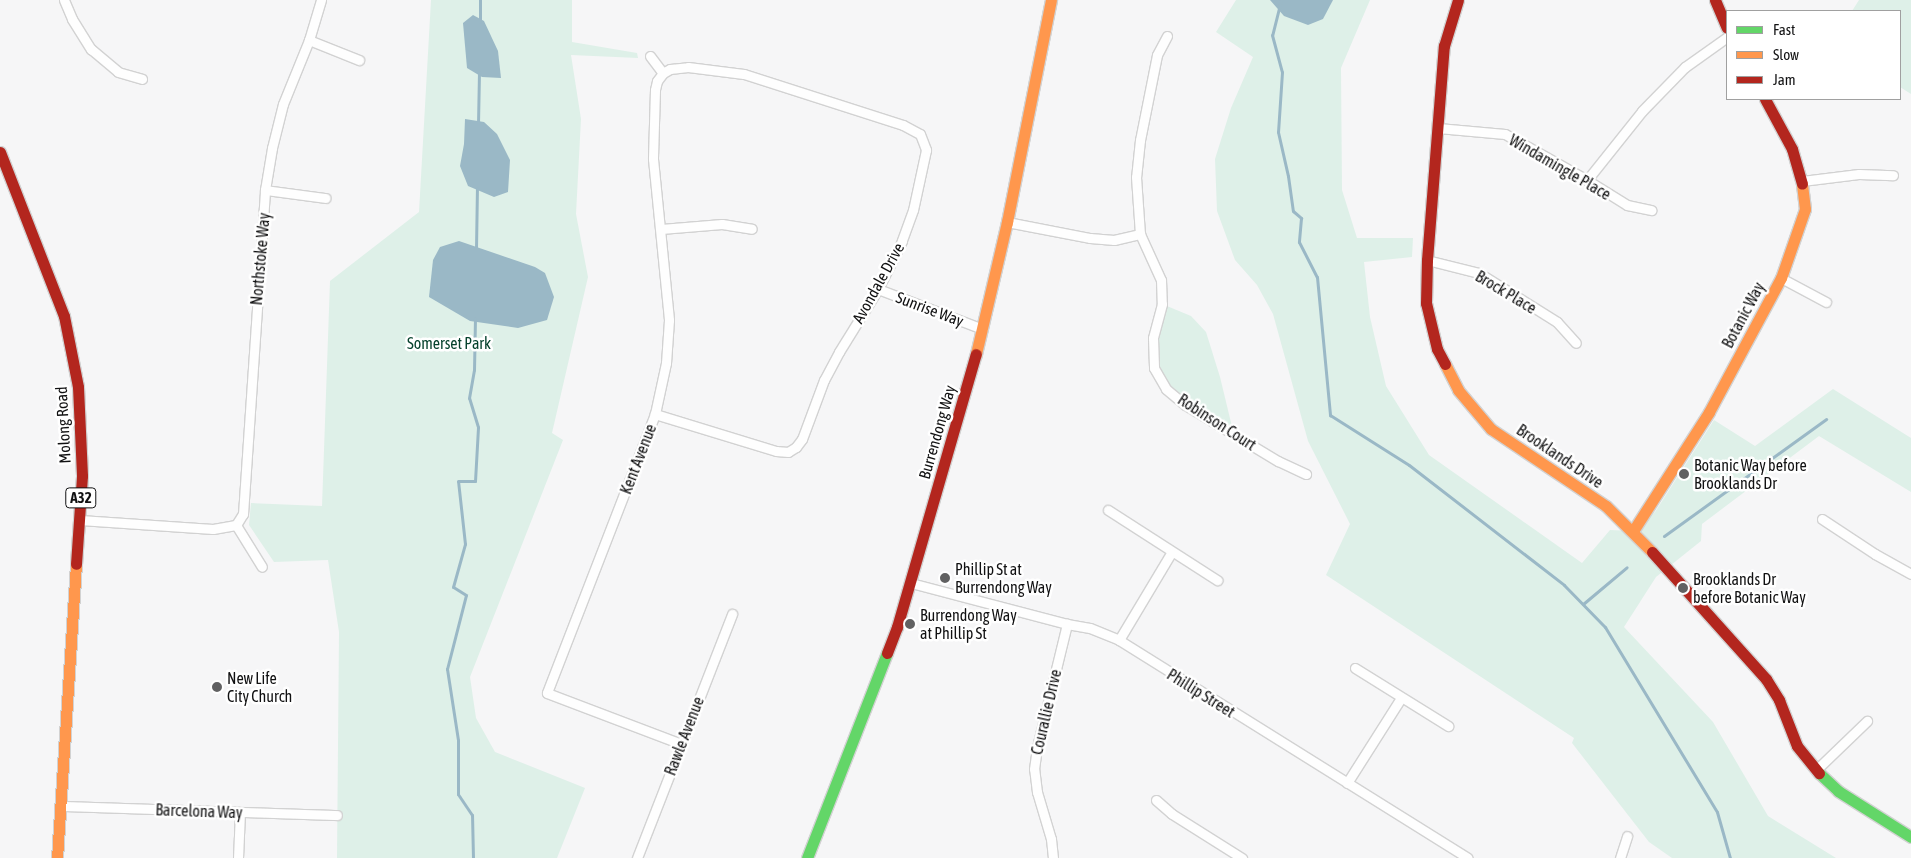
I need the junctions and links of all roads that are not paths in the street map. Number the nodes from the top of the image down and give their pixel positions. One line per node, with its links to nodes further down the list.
1 (64, 0): 13 (street)
2 (321, 0): 9 (street, Northstoke Way)
3 (1050, 0): 23 (main road, Burrendong Way)
4 (1458, 0): 15 (main road, Brooklands Drive)
5 (1715, 0): 6 (main road)
6 (1726, 26)
7 (1167, 36): 26 (street, Robinson Court)
8 (1726, 38): 18 (street)
9 (310, 40): 11 (street); 20 (street, Northstoke Way)
10 (650, 56): 12 (street)
11 (358, 60)
12 (663, 73): 24 (street, Kent Avenue); 29 (street, Avondale Drive)
13 (142, 79)
14 (1766, 100): 19 (main road, Botanic Way)
15 (1438, 128): 18 (street, Windamingle Place); 27 (main road, Brooklands Drive)
16 (0, 152): 37 (main road, Molong Road / A32)
17 (1893, 176): 19 (street)
18 (1588, 180): 22 (street, Windamingle Place)
19 (1802, 181): 28 (main road, Botanic Way)
20 (266, 190): 21 (street); 38 (street, Northstoke Way)
21 (325, 198)
22 (1651, 210)
23 (1007, 222): 26 (street); 31 (main road, Burrendong Way)
24 (661, 229): 25 (street); 33 (street, Kent Avenue)
25 (752, 229)
26 (1140, 234): 34 (street, Robinson Court)
27 (1427, 260): 32 (street, Brock Place); 39 (main road, Brooklands Drive)
28 (1781, 278): 30 (street); 39 (main road, Botanic Way)
29 (878, 289): 31 (street, Sunrise Way); 33 (street, Avondale Drive)
30 (1826, 302)
31 (983, 329): 44 (main road, Burrendong Way)
32 (1576, 343)
33 (655, 414): 52 (street, Kent Avenue)
34 (1306, 474)
35 (1108, 510): 40 (street)
36 (1822, 519): 42 (street)
37 (80, 520): 38 (street); 56 (main road, Molong Road / A32)
38 (236, 525): 41 (street)
39 (1633, 531): 53 (main road, Brooklands Drive)
40 (1171, 553): 43 (street); 47 (street)
41 (262, 567)
42 (1911, 574)
43 (1217, 580)
44 (911, 583): 46 (street, Phillip Street); 64 (main road, Burrendong Way)
45 (732, 614): 52 (street, Rawle Avenue)
46 (1067, 624): 47 (street, Phillip Street); 65 (street, Courallie Drive)
47 (1119, 640): 54 (street, Phillip Street)
48 (1356, 668): 49 (street)
49 (1401, 698): 51 (street); 54 (street)
50 (1867, 721): 53 (street)
51 (1448, 726)
52 (681, 744): 63 (street, Rawle Avenue)
53 (1816, 770): 60 (main road, Brooklands Drive)
54 (1348, 783): 67 (street, Phillip Street)
55 (1156, 800): 66 (street)
56 (61, 806): 57 (street, Barcelona Way); 61 (main road, Molong Road / A32)
57 (240, 813): 58 (street, Barcelona Way); 62 (street)
58 (337, 815)
59 (1627, 836): 68 (street)
60 (1911, 837)
61 (57, 858)
62 (238, 858)
63 (637, 858)
64 (807, 858)
65 (1054, 858)
66 (1242, 858)
67 (1468, 858)
68 (1620, 858)

